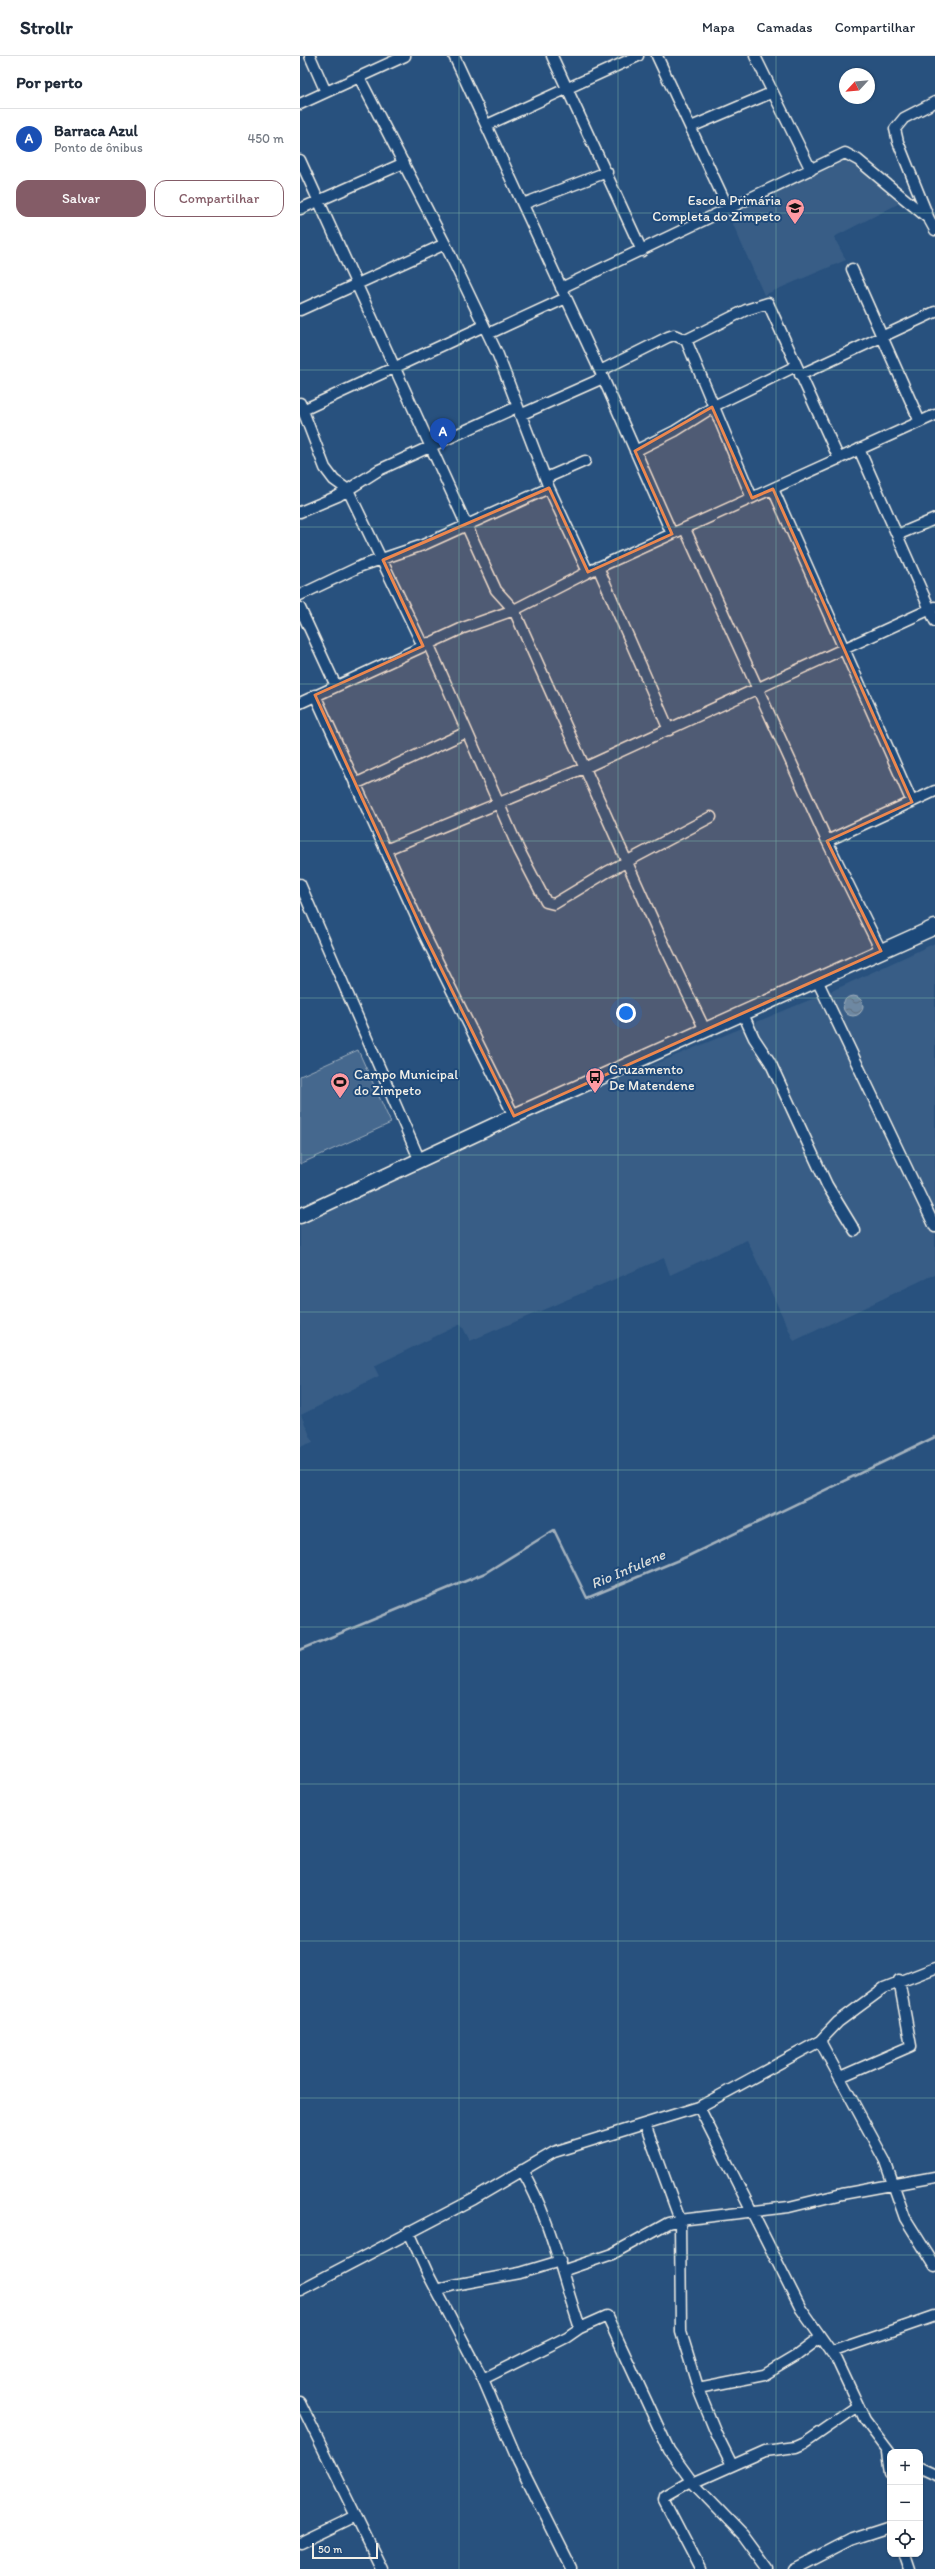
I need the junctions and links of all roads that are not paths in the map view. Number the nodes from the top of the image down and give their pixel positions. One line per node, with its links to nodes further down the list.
1 (310, 56): 10 (street)
2 (405, 56): 8 (street)
3 (454, 56): 14 (street)
4 (552, 56): 9 (street)
5 (638, 56): 9 (street)
6 (657, 56): 15 (street)
7 (755, 56): 11 (street)
8 (359, 77): 10 (street); 17 (street)
9 (567, 88): 14 (street); 19 (street)
10 (325, 90): 13 (street)
11 (772, 93): 15 (street); 18 (street)
12 (935, 102): 24 (street)
13 (300, 104)
14 (487, 126): 21 (street)
15 (691, 127): 23 (street)
16 (300, 160): 20 (street)
17 (404, 163): 20 (street); 25 (street)
18 (811, 170): 23 (street); 24 (street)
19 (607, 172): 21 (street); 26 (street)
20 (318, 200): 22 (street); 28 (street)
21 (524, 204): 29 (street)
22 (300, 209)
23 (729, 210): 26 (street)
24 (933, 225)
25 (445, 244): 28 (street); 33 (street)
26 (642, 251): 29 (street)
27 (852, 269): 34 (street)
28 (355, 285): 31 (street); 36 (street)
29 (561, 288): 30 (street)
30 (566, 298): 33 (street); 38 (street)
31 (300, 310)
32 (935, 312): 34 (street)
33 (486, 330): 36 (street); 40 (street)
34 (881, 336): 37 (street); 43 (street)
35 (686, 340): 37 (street); 38 (street); 39 (street)
36 (393, 367): 41 (street); 44 (street)
37 (798, 370): 39 (street); 47 (street)
38 (601, 375): 40 (street); 46 (street)
39 (712, 407): 46 (street); 53 (street)
40 (518, 411): 44 (street); 49 (street)
41 (302, 412): 52 (street)
42 (935, 415): 43 (street)
43 (920, 422): 45 (street)
44 (429, 446): 52 (street); 56 (street)
45 (859, 449): 47 (street); 59 (street)
46 (635, 451): 58 (street)
47 (839, 459): 51 (street)
48 (585, 461): 49 (street)
49 (546, 478): 50 (street)
50 (549, 488): 56 (street); 62 (street)
51 (773, 489): 53 (street); 69 (street)
52 (348, 490): 54 (street); 60 (street)
53 (752, 498): 57 (street)
54 (300, 512)
55 (935, 519): 59 (street)
56 (467, 526): 60 (street); 66 (street)
57 (685, 529): 58 (street); 71 (street)
58 (672, 534): 61 (street)
59 (897, 536): 65 (street)
60 (383, 560): 63 (street); 68 (street)
61 (598, 567): 62 (street); 74 (street)
62 (588, 572): 66 (street)
63 (300, 595)
64 (300, 608): 70 (street)
65 (932, 608): 67 (street); 69 (street)
66 (514, 610): 68 (street); 76 (street)
67 (935, 621)
68 (426, 644): 70 (street); 75 (street)
69 (845, 648): 71 (street); 80 (street)
70 (336, 686): 72 (street)
71 (758, 688): 74 (street); 82 (street)
72 (315, 695): 73 (street); 77 (street)
73 (300, 703)
74 (669, 730): 76 (street)
75 (467, 732): 77 (street); 79 (street)
76 (584, 768): 79 (street); 84 (street)
77 (355, 784): 83 (street)
78 (935, 791): 80 (street)
79 (499, 802): 83 (street); 84 (street)
80 (912, 802): 82 (street)
81 (711, 817): 84 (street)
82 (828, 841): 87 (street)
83 (385, 850): 91 (street)
84 (627, 862): 90 (street)
85 (300, 884): 92 (street)
86 (935, 927): 87 (highway)
87 (881, 951): 88 (highway)
88 (817, 980): 89 (highway); 94 (street)
89 (744, 1014): 90 (highway); 95 (street)
90 (705, 1030): 91 (highway)
91 (514, 1116): 92 (highway)
92 (420, 1161): 93 (highway)
93 (300, 1216)
94 (935, 1227)
95 (855, 1231)
96 (935, 1968): 97 (street)
97 (898, 1980): 98 (street); 99 (street)
98 (820, 2041): 99 (street); 100 (street)
99 (840, 2077): 104 (street)
100 (699, 2107): 101 (street); 105 (street)
101 (645, 2124): 102 (street); 106 (street)
102 (522, 2170): 107 (street); 108 (street)
103 (935, 2177): 104 (street)
104 (894, 2183): 105 (street); 109 (street)
105 (750, 2210): 106 (street); 114 (street)
106 (680, 2220): 108 (street); 117 (street)
107 (409, 2232): 110 (street); 111 (street)
108 (561, 2266): 111 (street); 113 (street)
109 (935, 2266)
110 (300, 2290)
111 (436, 2290): 116 (street)
112 (935, 2316): 115 (street)
113 (580, 2328): 116 (street); 124 (street)
114 (820, 2338): 115 (street); 117 (street)
115 (832, 2352): 119 (street)
116 (483, 2379): 130 (street)
117 (698, 2388): 121 (street)
118 (300, 2402): 125 (street)
119 (857, 2407): 120 (street); 121 (street)
120 (887, 2450)
121 (732, 2465): 124 (street)
122 (923, 2469): 123 (street)
123 (935, 2475)
124 (692, 2482): 131 (street); 132 (street)
125 (356, 2516): 127 (street); 129 (street)
126 (887, 2528): 133 (street)
127 (300, 2543)
128 (905, 2557): 134 (street)
129 (382, 2569)
130 (572, 2569)
131 (700, 2569)
132 (768, 2569)
133 (794, 2569)
134 (909, 2569)

